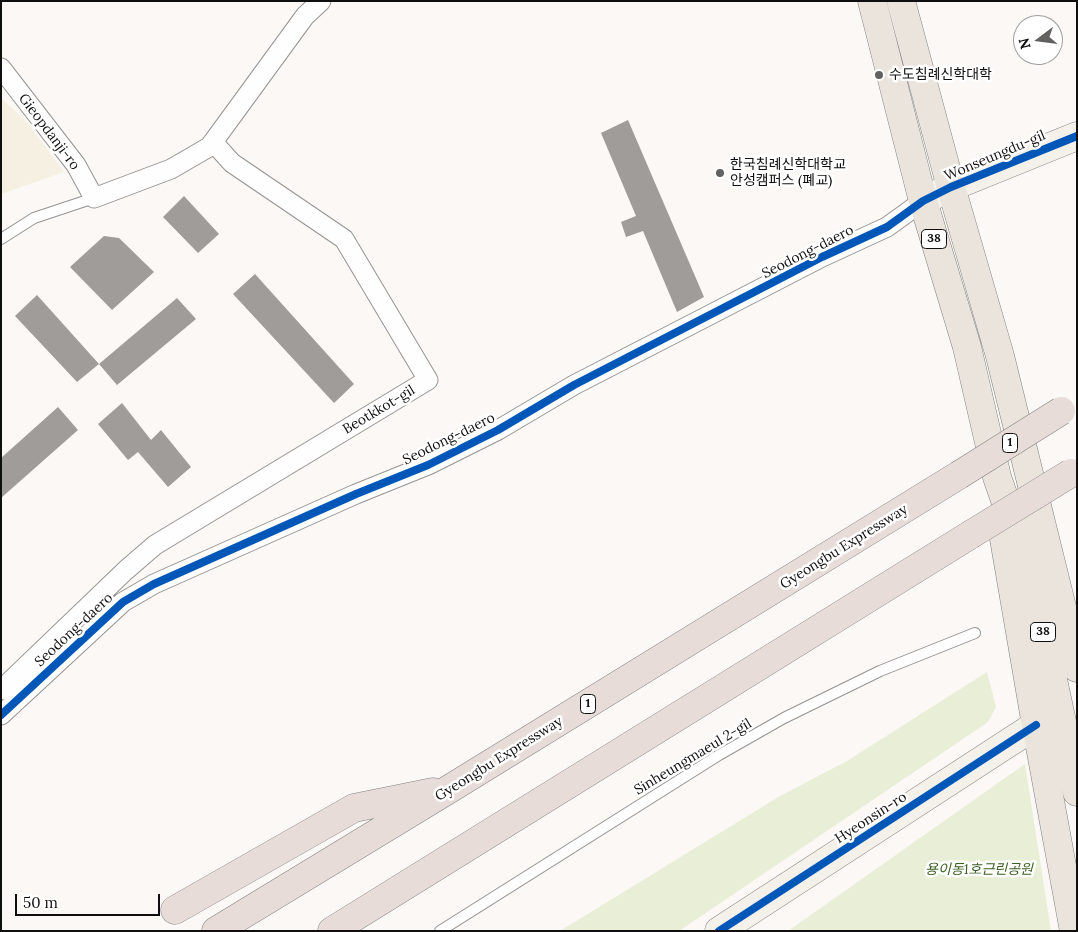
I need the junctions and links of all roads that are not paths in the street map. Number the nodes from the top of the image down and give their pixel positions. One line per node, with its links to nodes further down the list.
1 (321, 1): 6 (street)
2 (872, 1): 9 (main road, 38)
3 (900, 1): 7 (main road, 38)
4 (1, 68): 8 (street, Gieopdanji-ro)
5 (1077, 136): 7 (street, Wonseungdu-gil)
6 (213, 142): 8 (street); 18 (street, Beotkkot-gil)
7 (951, 188): 9 (street, Wonseungdu-gil); 12 (main road, 38)
8 (94, 198): 10 (lane)
9 (923, 201): 14 (main road, 38); 19 (street, Seodong-daero)
10 (1, 239)
11 (1069, 406): 21 (highway, Gyeongbu Expressway / 1, bridge)
12 (1024, 460): 15 (main road); 17 (main road, 38)
13 (1075, 471): 25 (highway, bridge)
14 (997, 477): 20 (main road); 22 (main road, 38)
15 (1077, 609)
16 (974, 633): 26 (lane, Sinheungmaeul 2-gil)
17 (1077, 668)
18 (1, 690)
19 (1, 715)
20 (1036, 725): 27 (street, Hyeonsin-ro); 28 (main road)
21 (451, 788): 23 (highway); 24 (highway, Gyeongbu Expressway / 1)
22 (1077, 792)
23 (175, 910)
24 (216, 931)
25 (332, 931)
26 (440, 931)
27 (719, 931)
28 (1074, 931)

